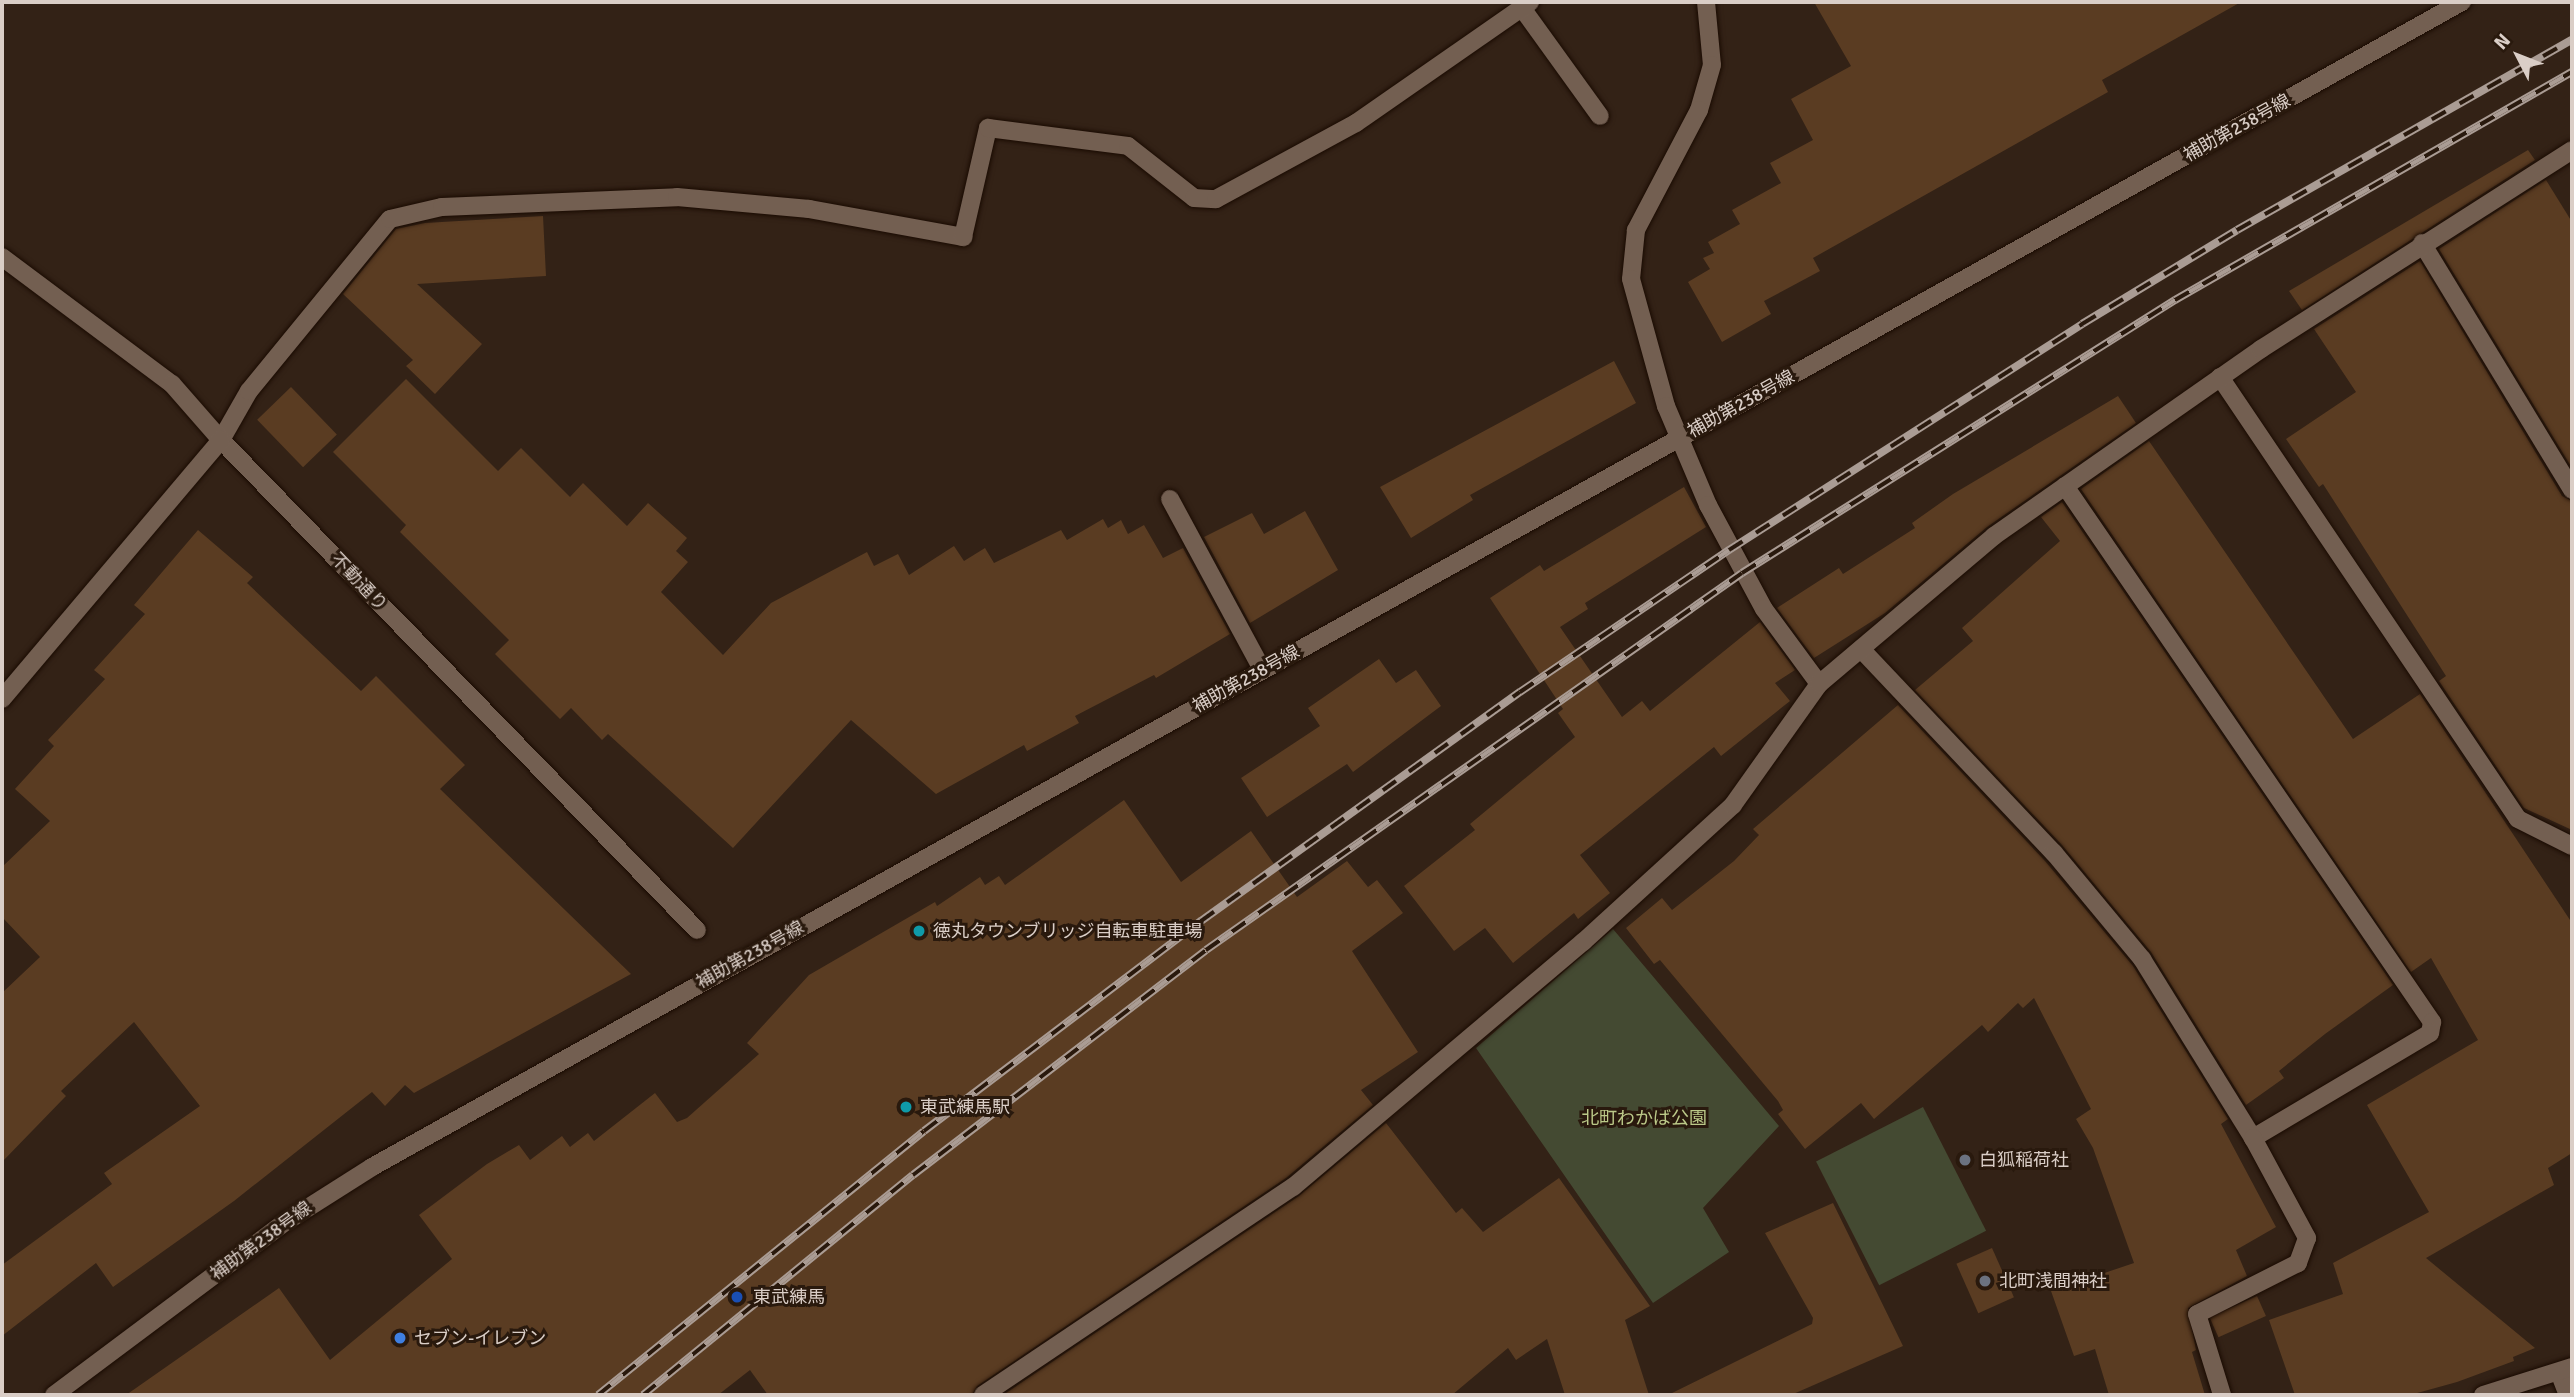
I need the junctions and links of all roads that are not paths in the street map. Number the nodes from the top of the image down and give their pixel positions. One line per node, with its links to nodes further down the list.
1 (1706, 2): 9 (street)
2 (2462, 2): 9 (street, 補助第238号線)
3 (1526, 5): 4 (street); 10 (street)
4 (1600, 116)
5 (2572, 150): 6 (street)
6 (2422, 243): 8 (street); 12 (street)
7 (2, 257): 10 (street, 不動通り)
8 (2220, 377): 11 (street); 18 (street)
9 (1679, 438): 15 (street, 補助第238号線); 16 (street)
10 (221, 440): 17 (street); 19 (street, 不動通り)
11 (2065, 486): 14 (street); 20 (street)
12 (2572, 490)
13 (1170, 499): 15 (street)
14 (1861, 649): 16 (street); 20 (street)
15 (1262, 669): 22 (street, 補助第238号線)
16 (1818, 684): 23 (street)
17 (2, 699)
18 (2572, 846)
19 (697, 929)
20 (2253, 1138): 24 (street)
21 (2566, 1370): 25 (street); 26 (street)
22 (54, 1395)
23 (983, 1395)
24 (2222, 1395)
25 (2483, 1395)
26 (2568, 1395)

